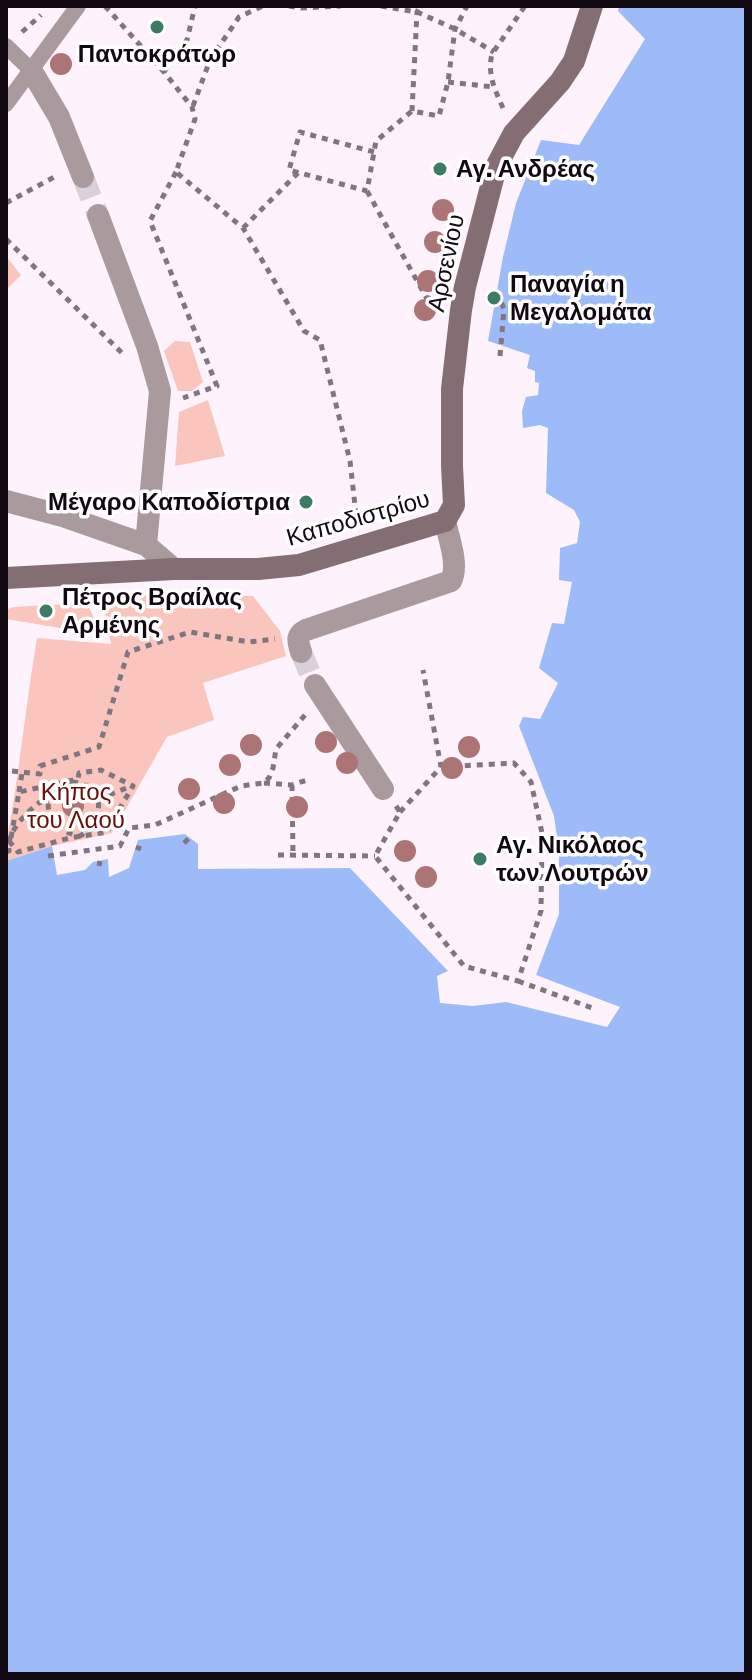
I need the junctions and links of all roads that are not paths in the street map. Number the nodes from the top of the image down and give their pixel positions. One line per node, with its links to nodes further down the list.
1 (78, 6): 4 (lane)
2 (592, 6): 8 (main road, Αρσενίου)
3 (6, 46): 4 (lane)
4 (31, 70): 5 (lane); 6 (street)
5 (6, 104)
6 (83, 177)
7 (98, 215): 11 (street)
8 (452, 466): 10 (main road, Καποδιστρίου)
9 (6, 501): 11 (street)
10 (445, 521): 12 (main road, Καποδιστρίου); 14 (street)
11 (146, 545): 12 (street)
12 (174, 569): 13 (main road, Καποδιστρίου)
13 (6, 578)
14 (300, 642)
15 (319, 692): 16 (street)
16 (383, 789)

